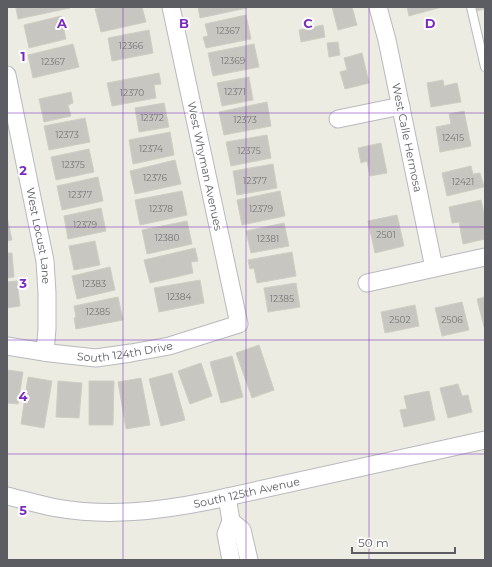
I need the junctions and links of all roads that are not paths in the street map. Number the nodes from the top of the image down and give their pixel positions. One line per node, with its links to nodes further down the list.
1 (171, 7): 11 (street, West Whyman Avenues)
2 (378, 7): 6 (street, West Calle Hermosa)
3 (471, 7): 4 (lane)
4 (485, 67)
5 (7, 75): 13 (street, West Locust Lane)
6 (401, 106): 7 (street); 9 (street, West Calle Hermosa)
7 (338, 119)
8 (485, 257): 9 (street)
9 (434, 268): 10 (street)
10 (367, 283)
11 (239, 324): 13 (street, South 124th Drive)
12 (7, 346): 13 (street, South 124th Drive)
13 (45, 352)
14 (485, 440): 16 (street, South 125th Avenue)
15 (7, 496): 16 (street, South 125th Avenue)
16 (226, 497): 17 (street)
17 (231, 521): 18 (street); 19 (street)
18 (231, 560)
19 (249, 560)

